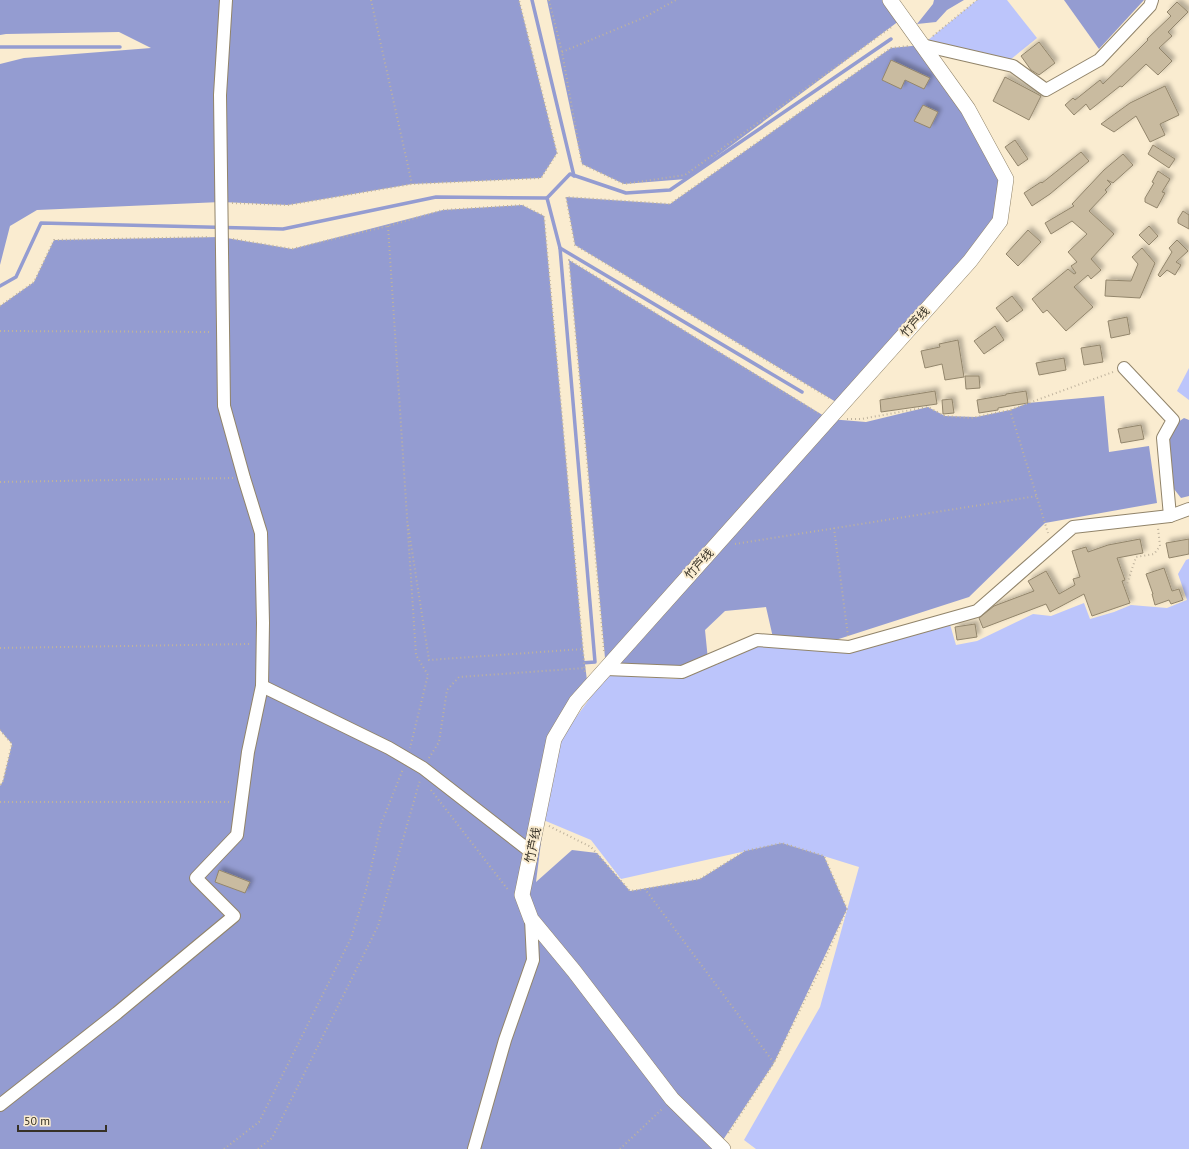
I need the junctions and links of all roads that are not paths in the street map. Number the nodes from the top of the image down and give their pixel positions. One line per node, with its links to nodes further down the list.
1 (226, 0): 9 (street)
2 (890, 0): 4 (street, 竹芦线)
3 (1152, 0): 4 (street)
4 (922, 45): 8 (street, 竹芦线)
5 (1124, 368): 7 (street)
6 (1189, 509): 7 (street)
7 (1170, 516): 8 (street)
8 (606, 668): 10 (street, 竹芦线)
9 (262, 686): 10 (street); 12 (street)
10 (531, 852): 11 (street, 竹芦线)
11 (531, 920): 13 (street, 竹芦线); 14 (street)
12 (0, 1105)
13 (721, 1148)
14 (474, 1149)

